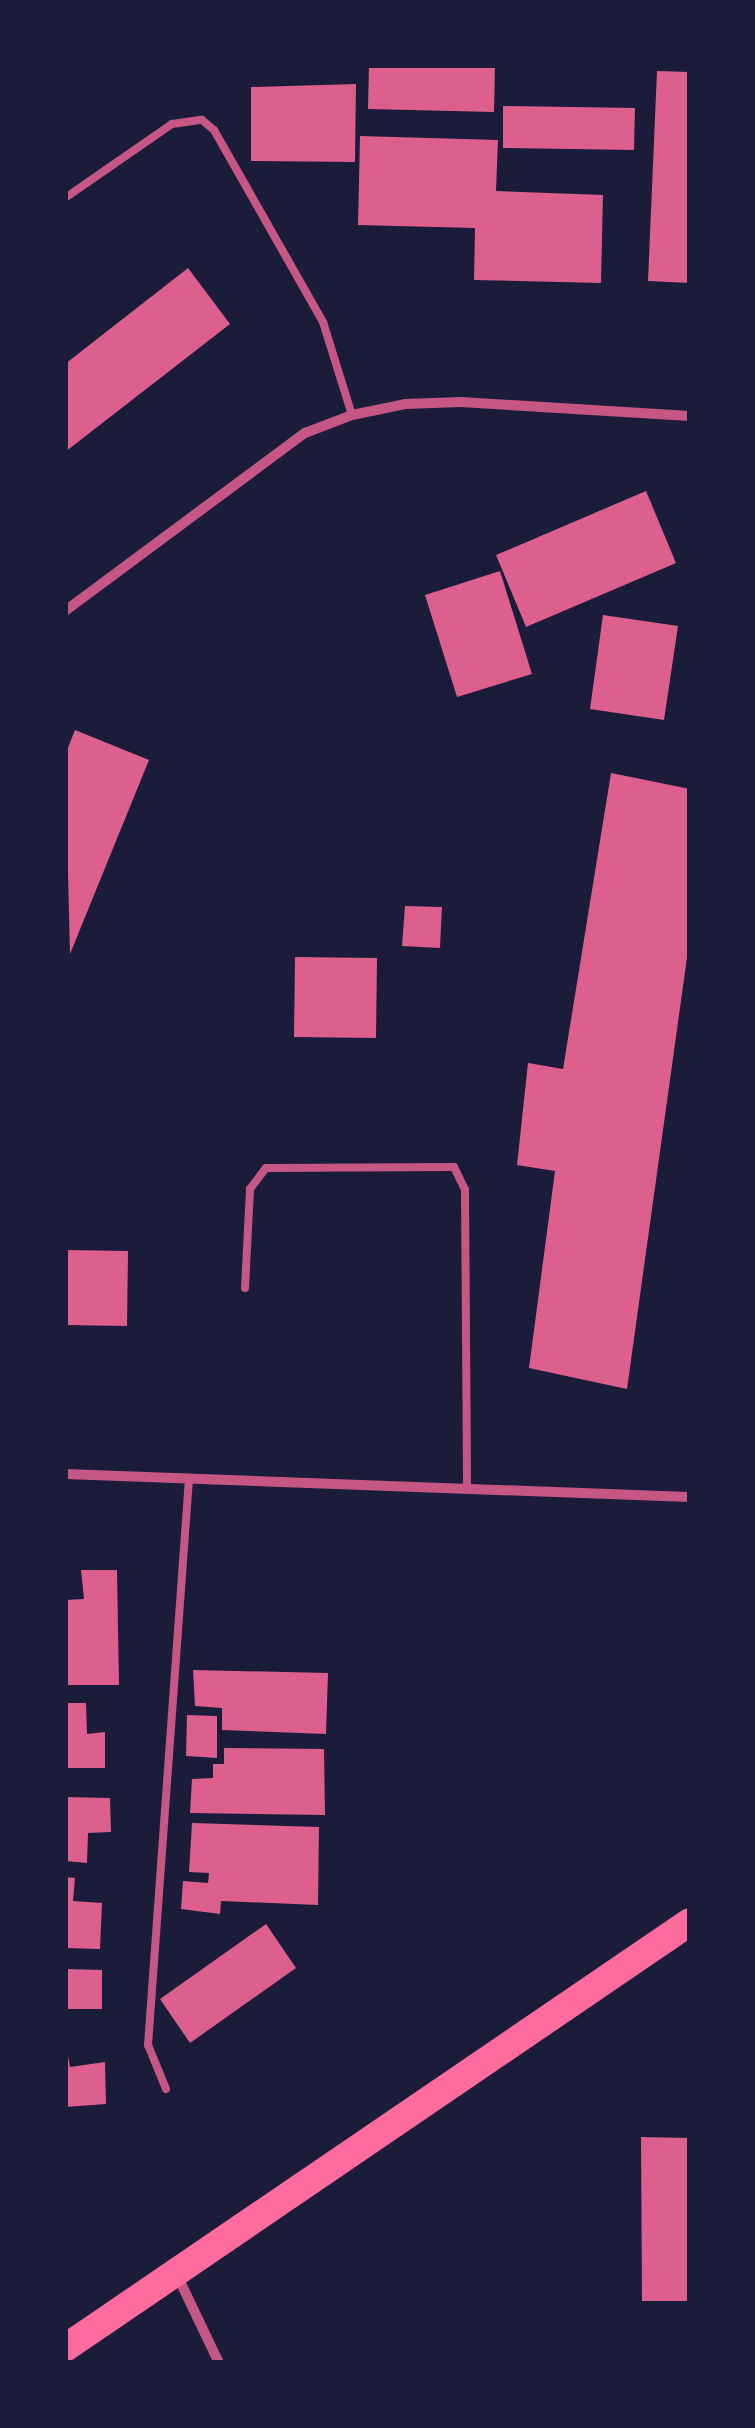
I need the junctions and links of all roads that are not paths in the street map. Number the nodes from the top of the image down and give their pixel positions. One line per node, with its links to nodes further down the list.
1 (65, 198): 2 (lane)
2 (352, 415): 3 (street); 4 (street)
3 (690, 416)
4 (65, 611)
5 (246, 1288): 8 (lane)
6 (65, 1474): 7 (street)
7 (189, 1478): 8 (street); 11 (lane)
8 (467, 1488): 9 (street)
9 (690, 1496)
10 (690, 1922): 12 (highway)
11 (166, 2089)
12 (174, 2270): 13 (highway); 14 (street)
13 (65, 2348)
14 (219, 2363)

